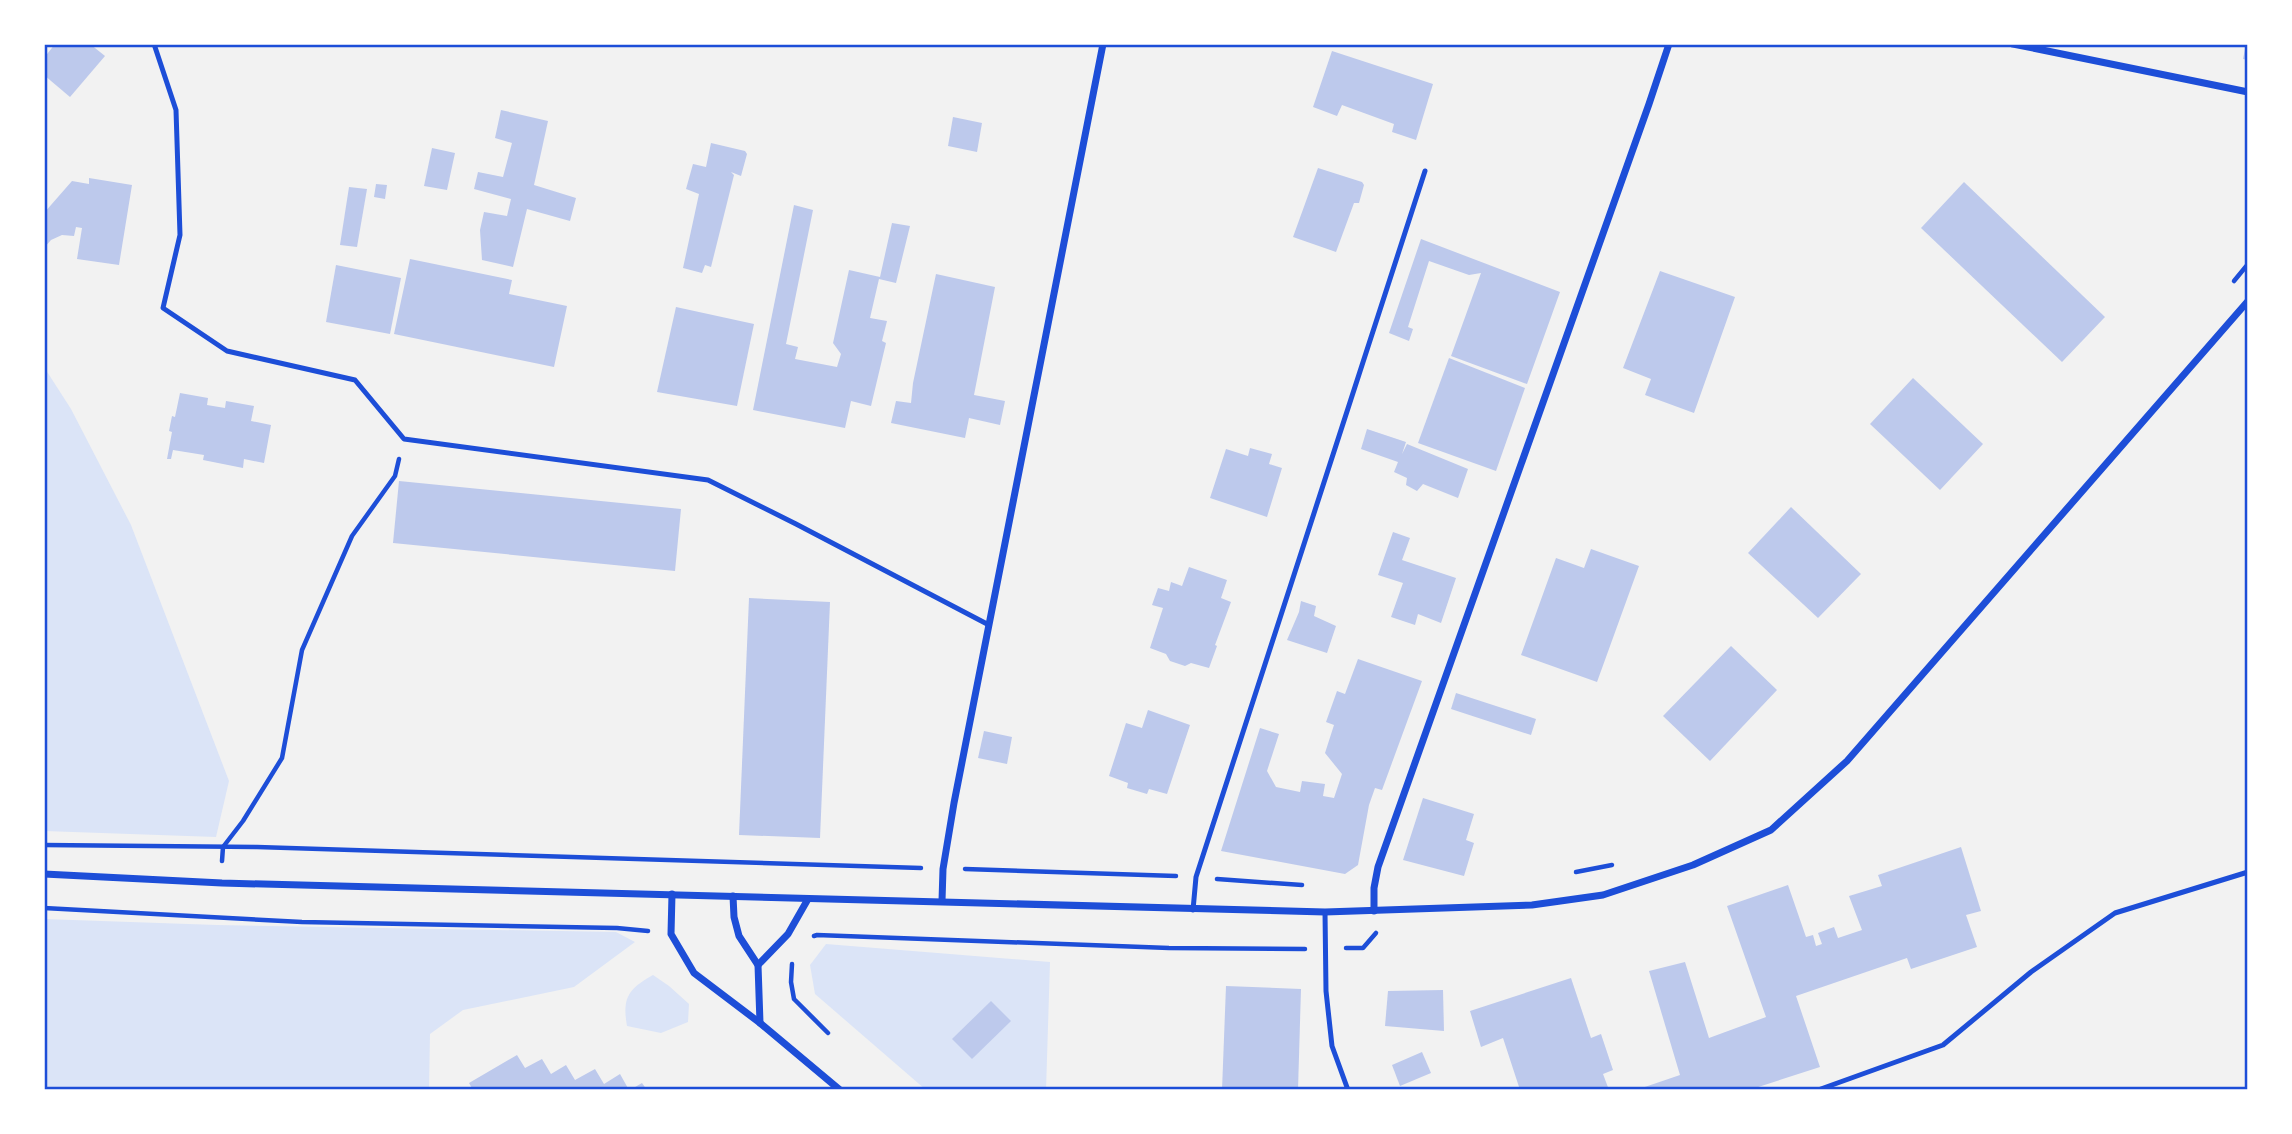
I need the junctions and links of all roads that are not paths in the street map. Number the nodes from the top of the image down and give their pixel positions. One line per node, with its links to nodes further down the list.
1 (154, 44): 8 (lane)
2 (1103, 44): 8 (street)
3 (1668, 44): 16 (street)
4 (2012, 44): 5 (street)
5 (2248, 92)
6 (1425, 171): 15 (lane)
7 (2248, 301): 16 (street)
8 (989, 625): 14 (street)
9 (2248, 872): 22 (lane)
10 (44, 874): 11 (street)
11 (672, 894): 12 (street); 19 (street)
12 (733, 896): 13 (street); 18 (street)
13 (808, 899): 14 (street); 18 (street)
14 (942, 901): 15 (street)
15 (1193, 910): 17 (street)
16 (1374, 911): 17 (street)
17 (1325, 912): 21 (lane)
18 (758, 965): 19 (street)
19 (760, 1023): 20 (street)
20 (839, 1090)
21 (1348, 1090)
22 (1818, 1090)

